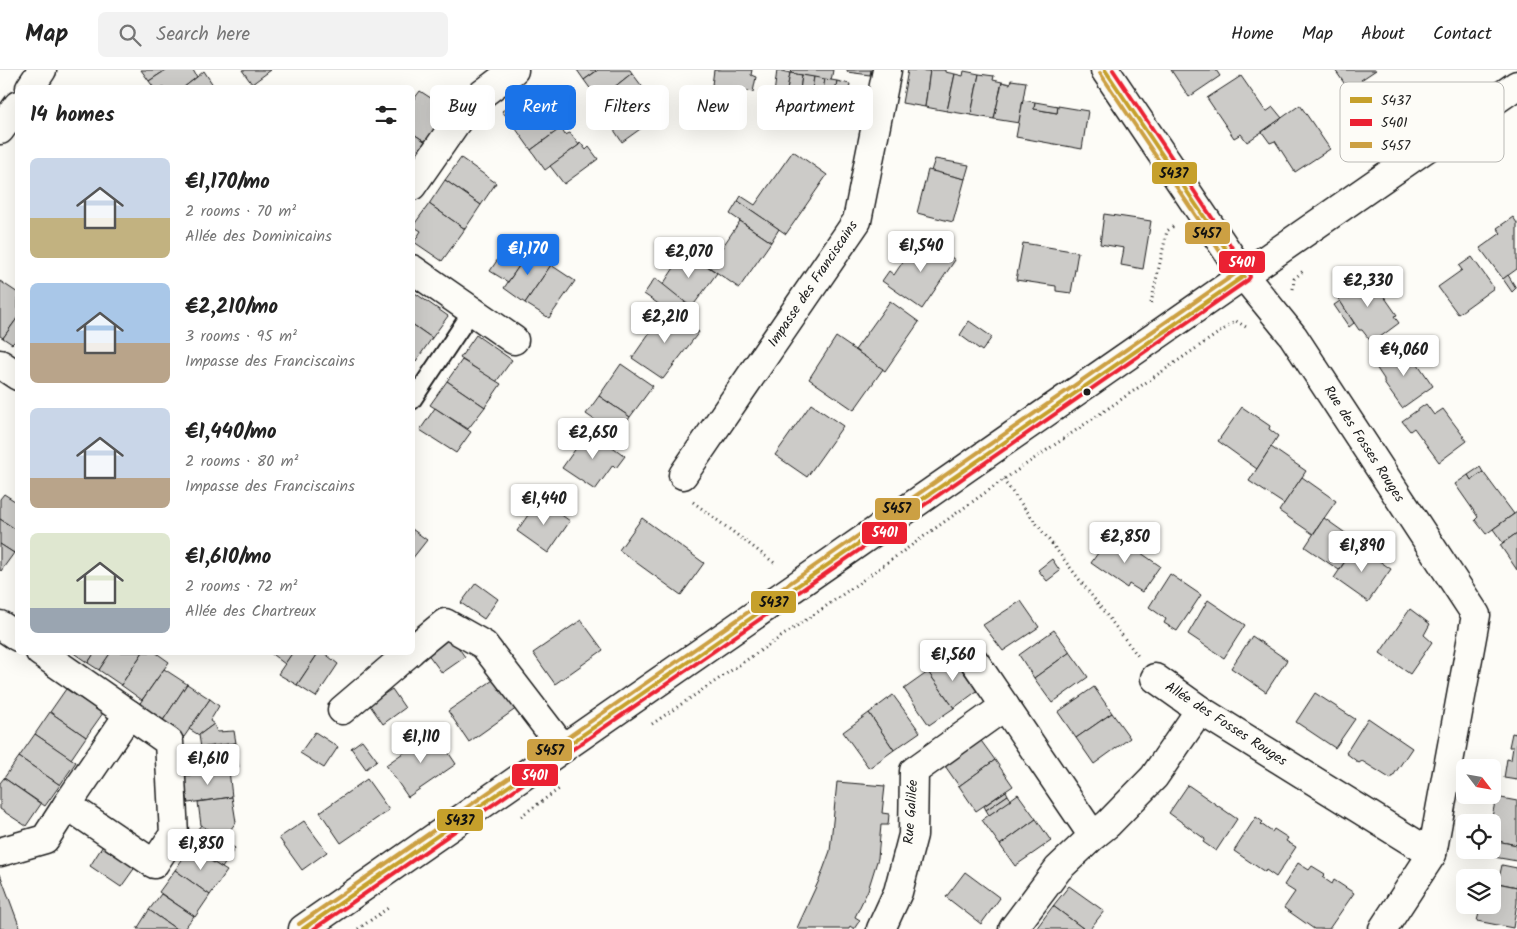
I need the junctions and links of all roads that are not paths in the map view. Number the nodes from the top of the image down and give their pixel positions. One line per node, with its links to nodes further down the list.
1 (42, 70): 5 (street)
2 (514, 70): 11 (street)
3 (887, 70): 19 (street, Impasse des Franciscains)
4 (1105, 70): 13 (street, Rue des Fosses Rouges)
5 (32, 85)
6 (1517, 85): 7 (street)
7 (1504, 94)
8 (15, 109): 9 (street)
9 (0, 130)
10 (1407, 162): 13 (street)
11 (415, 182)
12 (415, 271): 14 (street)
13 (1244, 276): 31 (street); 35 (street, Rue des Fosses Rouges)
14 (472, 311): 15 (street); 18 (lane)
15 (514, 340)
16 (0, 364): 17 (street)
17 (15, 374)
18 (415, 396)
19 (683, 475)
20 (0, 625): 21 (street)
21 (15, 635)
22 (415, 648): 31 (street)
23 (44, 655): 30 (street)
24 (406, 655): 28 (street)
25 (974, 662): 27 (street)
26 (1155, 678): 29 (street, Allée des Fosses Rouges)
27 (1005, 706): 33 (street); 37 (street, Rue Galilée)
28 (342, 710)
29 (1200, 710): 33 (street); 35 (street, Allée des Fosses Rouges)
30 (129, 714): 32 (street); 32 (street)
31 (563, 748): 36 (street)
32 (67, 805): 34 (street)
33 (1092, 836): 38 (street)
34 (0, 852)
35 (1432, 854): 39 (street, Rue des Fosses Rouges)
36 (303, 929)
37 (881, 929)
38 (1013, 929)
39 (1383, 929)

